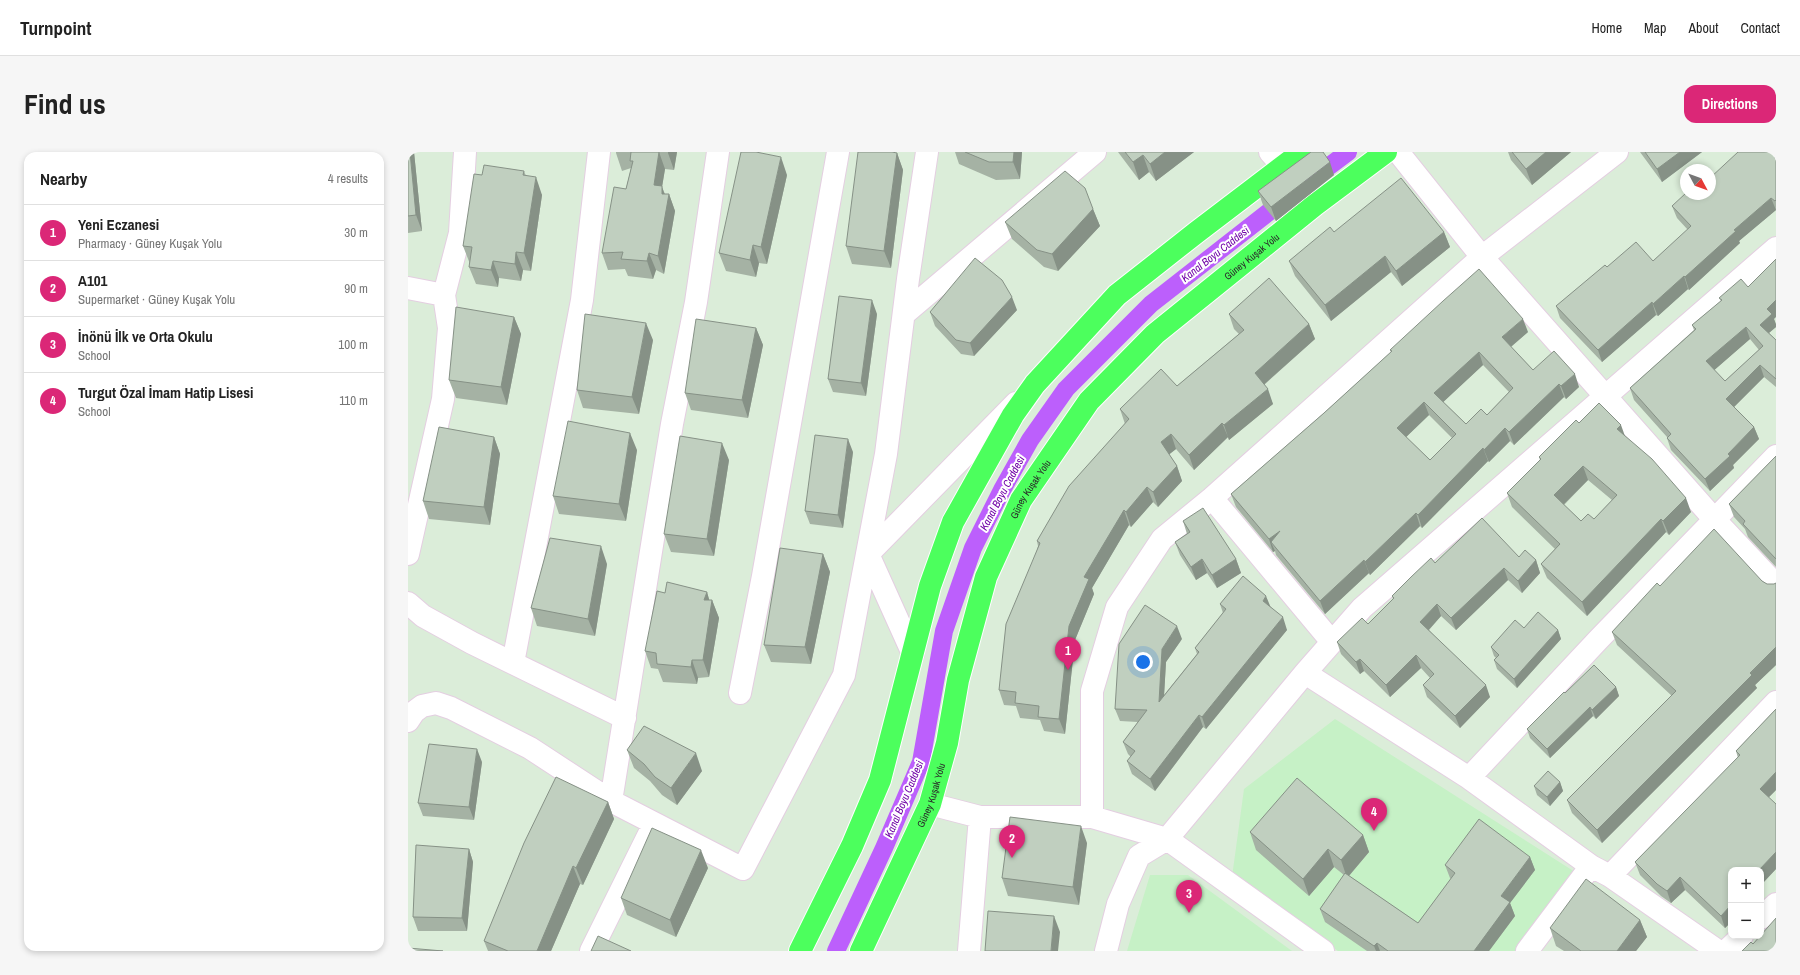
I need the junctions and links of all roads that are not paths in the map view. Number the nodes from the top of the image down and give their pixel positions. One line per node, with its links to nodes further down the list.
1 (465, 152): 15 (street)
2 (599, 152): 28 (street)
3 (718, 152): 32 (street)
4 (838, 152): 30 (street)
5 (927, 152): 16 (street)
6 (1095, 152): 16 (street)
7 (1302, 152): 11 (main road)
8 (1386, 152): 36 (main road, Güney Kuşak Yolu)
9 (1398, 152): 13 (street)
10 (1617, 152): 13 (street)
11 (1277, 159): 17 (main road)
12 (1776, 248): 18 (street)
13 (1482, 257): 18 (street); 20 (street)
14 (408, 288): 15 (street)
15 (444, 295): 22 (street)
16 (904, 314): 23 (street)
17 (1035, 384): 23 (street); 27 (main road)
18 (1605, 395): 21 (street); 26 (street)
19 (1776, 456): 21 (street)
20 (1212, 498): 26 (street); 38 (street)
21 (1714, 519): 24 (street); 34 (street)
22 (408, 554)
23 (868, 554): 27 (street); 39 (street)
24 (1776, 585)
25 (408, 603): 28 (street)
26 (1332, 642): 29 (street)
27 (913, 654): 47 (main road)
28 (512, 663): 32 (street)
29 (1305, 673): 34 (street); 40 (street)
30 (740, 693)
31 (1776, 702): 42 (street)
32 (625, 718): 35 (street)
33 (408, 721): 35 (street)
34 (1469, 778): 41 (street)
35 (612, 801): 39 (street)
36 (930, 804): 37 (street); 48 (main road, Güney Kuşak Yolu)
37 (980, 817): 38 (street); 49 (street)
38 (1092, 817): 40 (street)
39 (654, 824): 46 (street)
40 (1167, 839): 50 (street); 51 (street)
41 (1591, 866): 42 (street); 52 (street)
42 (1610, 876): 53 (street)
43 (1776, 904): 44 (street)
44 (1764, 915)
45 (1739, 939): 54 (street)
46 (591, 951)
47 (800, 951)
48 (861, 951)
49 (969, 951)
50 (1106, 951)
51 (1323, 951)
52 (1527, 951)
53 (1718, 951)
54 (1726, 951)

